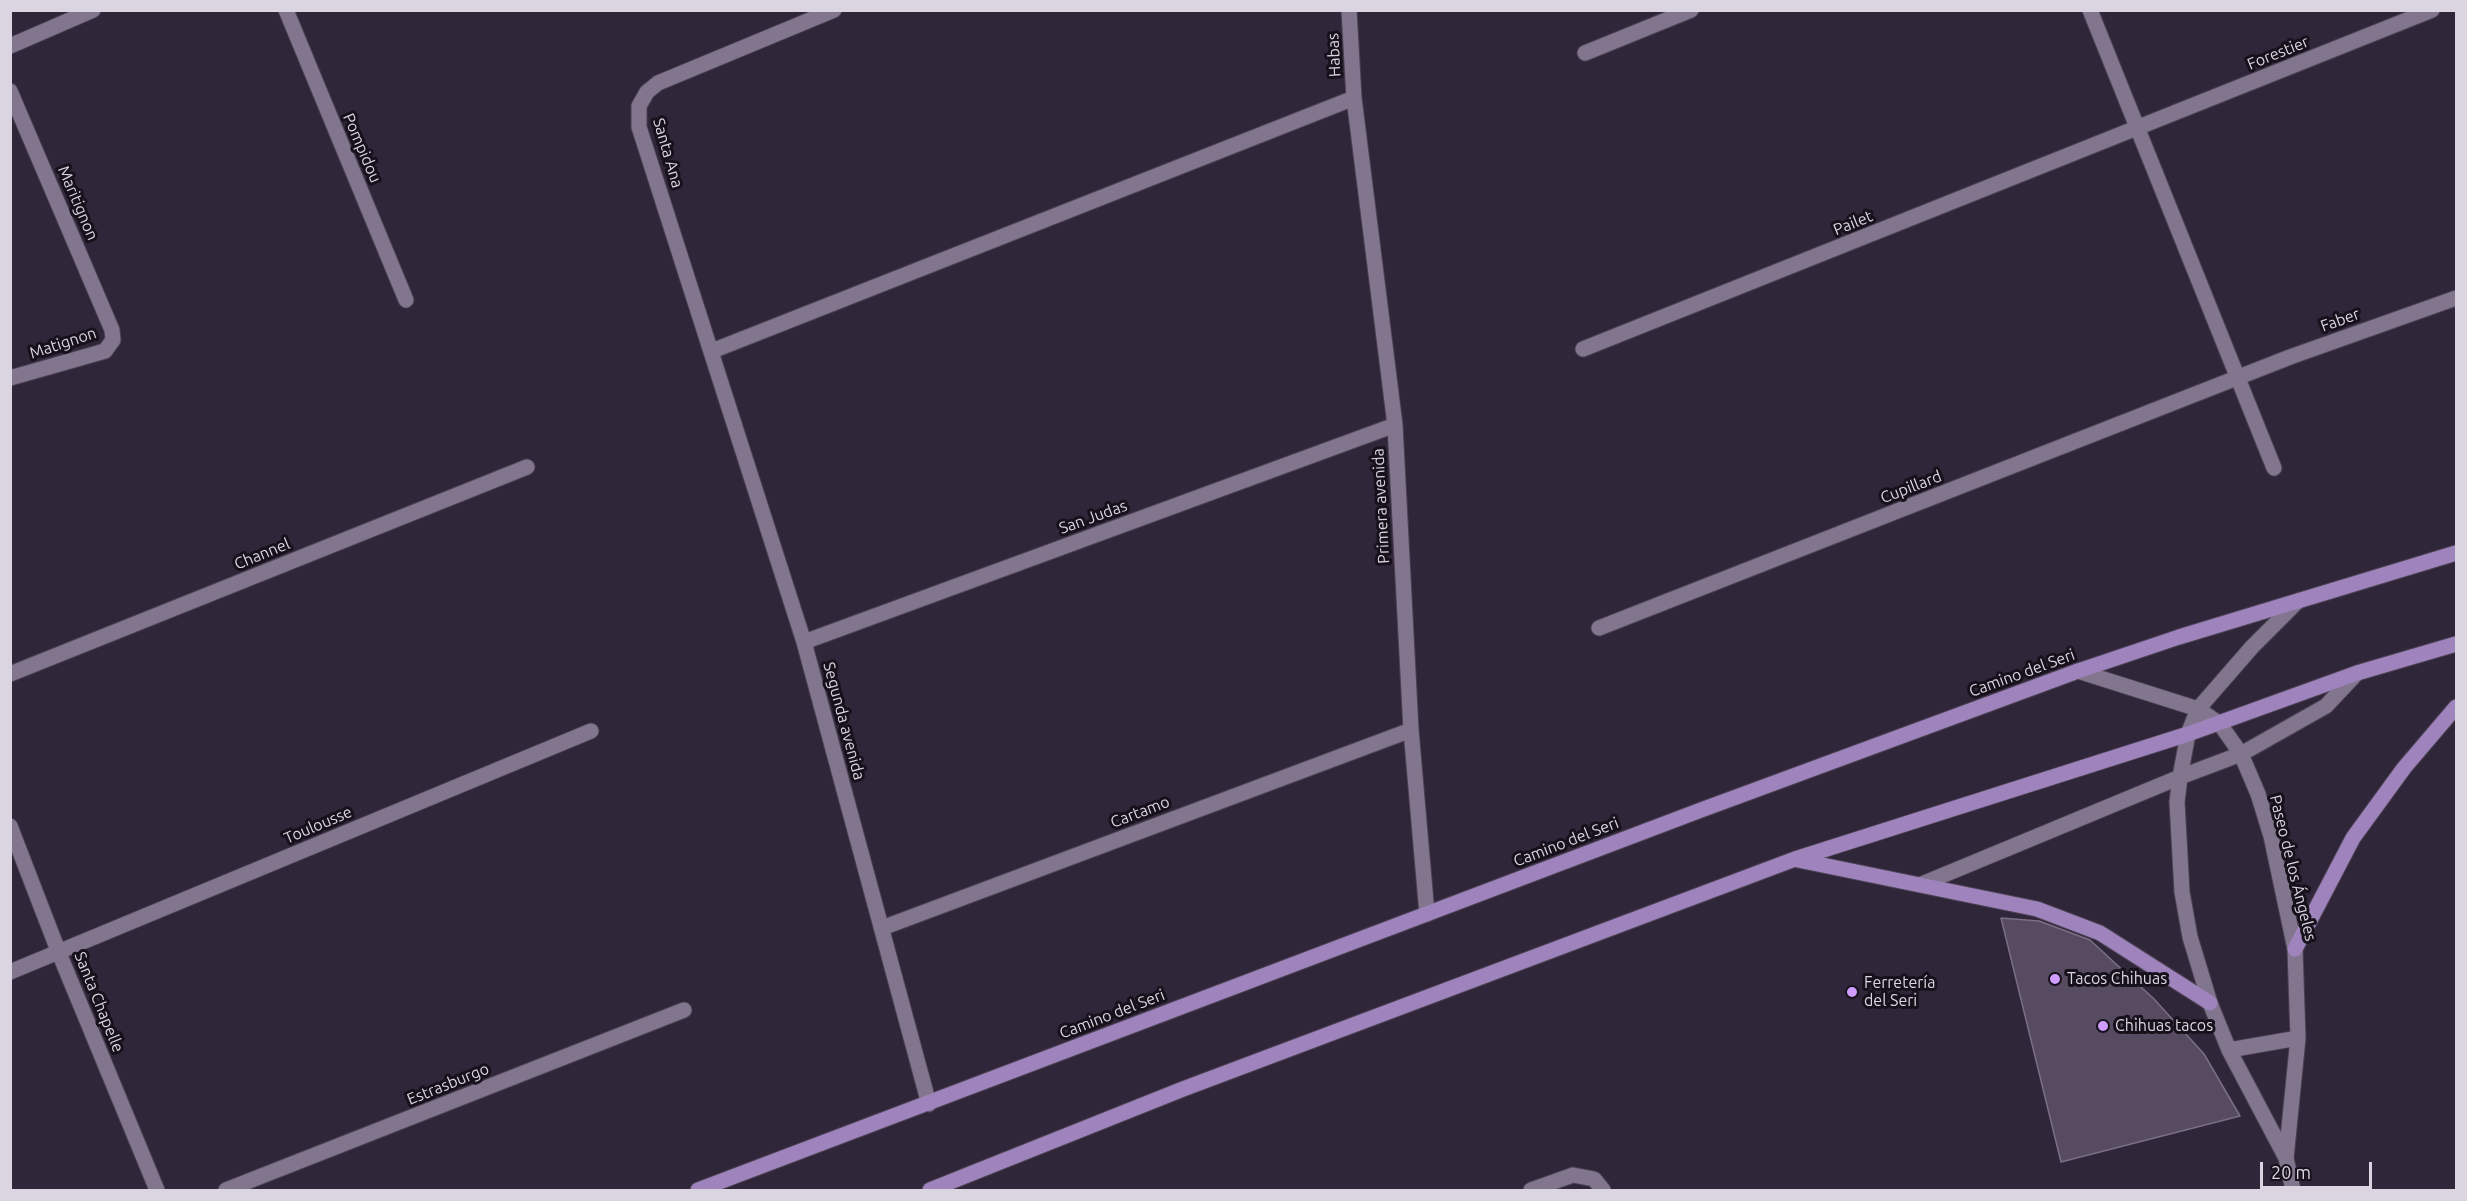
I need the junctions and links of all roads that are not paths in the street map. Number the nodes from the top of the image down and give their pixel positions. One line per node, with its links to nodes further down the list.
1 (93, 10): 8 (street)
2 (285, 10): 14 (street, Pompidou)
3 (834, 10): 17 (street, Santa Ana)
4 (1349, 10): 11 (street, Habas)
5 (1691, 10): 9 (street)
6 (2090, 10): 12 (street)
7 (2432, 10): 12 (street, Forestier)
8 (10, 46)
9 (1585, 53)
10 (10, 91): 15 (street, Maritignon)
11 (1354, 98): 17 (street); 20 (street, Primera avenida)
12 (2136, 129): 16 (street, Pailet); 19 (street)
13 (2457, 298): 19 (street, Faber)
14 (406, 300)
15 (112, 330): 18 (street, Matignon)
16 (1583, 349)
17 (712, 351): 26 (street, Segunda avenida)
18 (10, 378)
19 (2236, 378): 22 (street); 25 (street, Cupillard)
20 (1395, 425): 26 (street, San Judas); 34 (street, Primera avenida)
21 (527, 467): 30 (street, Channel)
22 (2274, 468)
23 (2457, 553): 24 (main road, Camino del Seri)
24 (2298, 601): 28 (main road, Camino del Seri); 32 (street)
25 (1599, 628)
26 (804, 642): 43 (street, Segunda avenida)
27 (2457, 644): 29 (main road)
28 (2078, 671): 32 (street, Paseo de los Ángeles); 42 (main road, Camino del Seri)
29 (2357, 673): 33 (main road); 37 (street)
30 (10, 674)
31 (2457, 707): 44 (main road)
32 (2198, 709): 33 (street, Paseo de los Ángeles); 36 (street)
33 (2220, 724): 36 (main road); 37 (street, Paseo de los Ángeles)
34 (1411, 730): 42 (street, Primera avenida); 43 (street, Cartamo)
35 (591, 731): 45 (street, Toulousse)
36 (2188, 734): 38 (street); 40 (main road)
37 (2241, 754): 38 (street); 44 (street, Paseo de los Ángeles)
38 (2180, 777): 41 (street); 47 (street)
39 (10, 826): 45 (street, Santa Chapelle)
40 (1795, 860): 41 (main road); 57 (main road)
41 (1922, 884): 47 (main road)
42 (1426, 914): 51 (main road, Camino del Seri)
43 (882, 928): 51 (street, Segunda avenida)
44 (2295, 949): 49 (street, Paseo de los Ángeles)
45 (59, 953): 46 (street, Toulousse); 54 (street, Santa Chapelle)
46 (10, 972)
47 (2210, 1004): 50 (street)
48 (684, 1010): 55 (street, Estrasburgo)
49 (2298, 1038): 50 (street); 52 (street, Paseo de los Ángeles)
50 (2229, 1050): 52 (street)
51 (929, 1104): 56 (main road, Camino del Seri)
52 (2286, 1158): 59 (street)
53 (1603, 1189): 58 (street)
54 (157, 1191)
55 (226, 1191)
56 (698, 1191)
57 (930, 1191)
58 (1531, 1191)
59 (2293, 1191)

